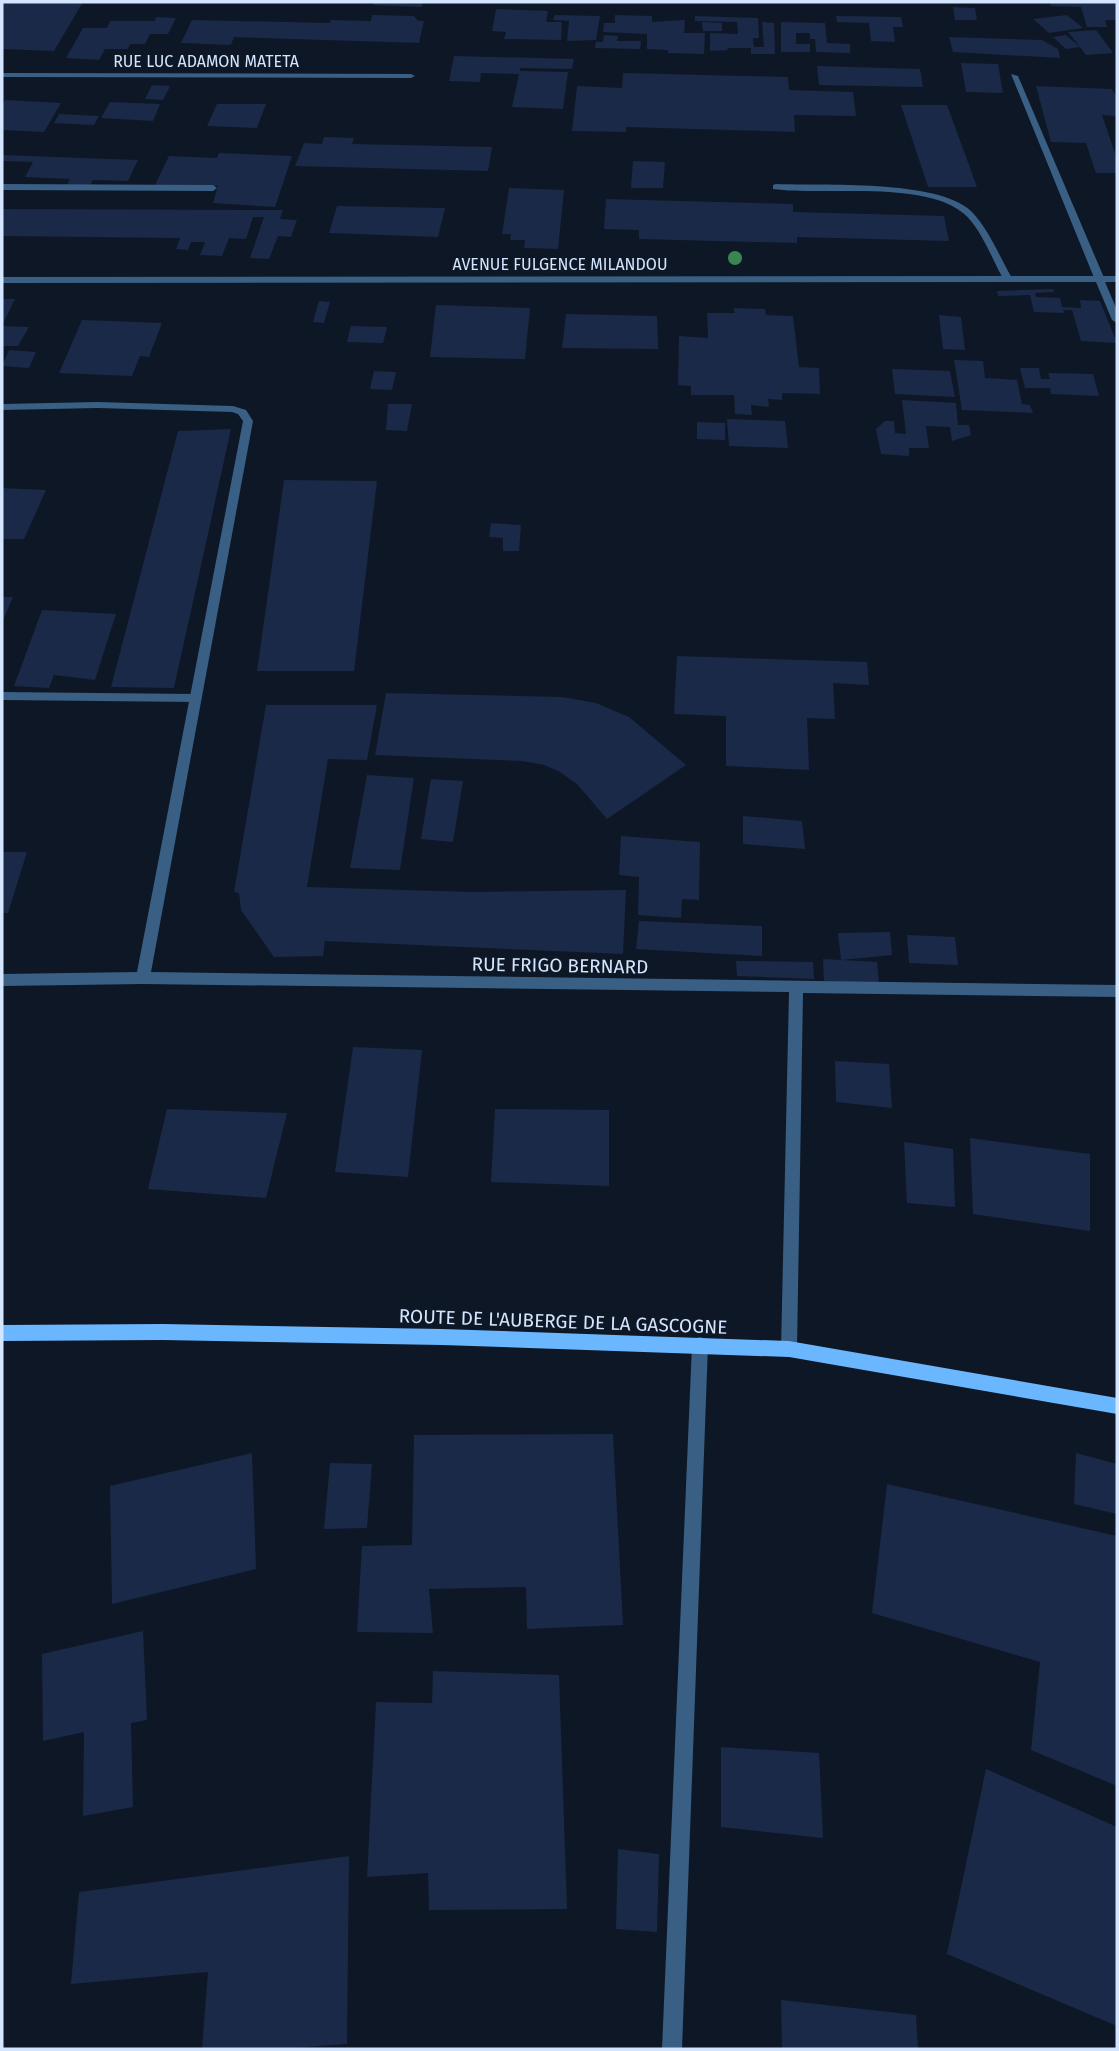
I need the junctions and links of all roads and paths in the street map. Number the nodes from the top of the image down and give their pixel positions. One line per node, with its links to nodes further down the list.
1 (2, 75): 2 (street, RUE LUC ADAMON MATETA)
2 (411, 76)
3 (1014, 76): 10 (street)
4 (2, 187): 6 (street)
5 (776, 187): 9 (street)
6 (213, 188)
7 (1117, 279): 10 (street, AVENUE FULGENCE MILANDOU)
8 (2, 280): 9 (street, AVENUE FULGENCE MILANDOU)
9 (1008, 280): 10 (street, AVENUE FULGENCE MILANDOU)
10 (1100, 280): 11 (street)
11 (1117, 320)
12 (2, 407): 14 (street)
13 (2, 696): 14 (street)
14 (194, 698): 15 (street)
15 (144, 978): 16 (street, RUE FRIGO BERNARD); 17 (street, RUE FRIGO BERNARD)
16 (2, 980)
17 (796, 987): 18 (street, RUE FRIGO BERNARD); 21 (street)
18 (1117, 991)
19 (2, 1333): 20 (street, ROUTE DE L'AUBERGE DE LA GASCOGNE)
20 (700, 1345): 21 (street, ROUTE DE L'AUBERGE DE LA GASCOGNE); 23 (street)
21 (789, 1349): 22 (street, ROUTE DE L'AUBERGE DE LA GASCOGNE)
22 (1117, 1406)
23 (672, 2049)

